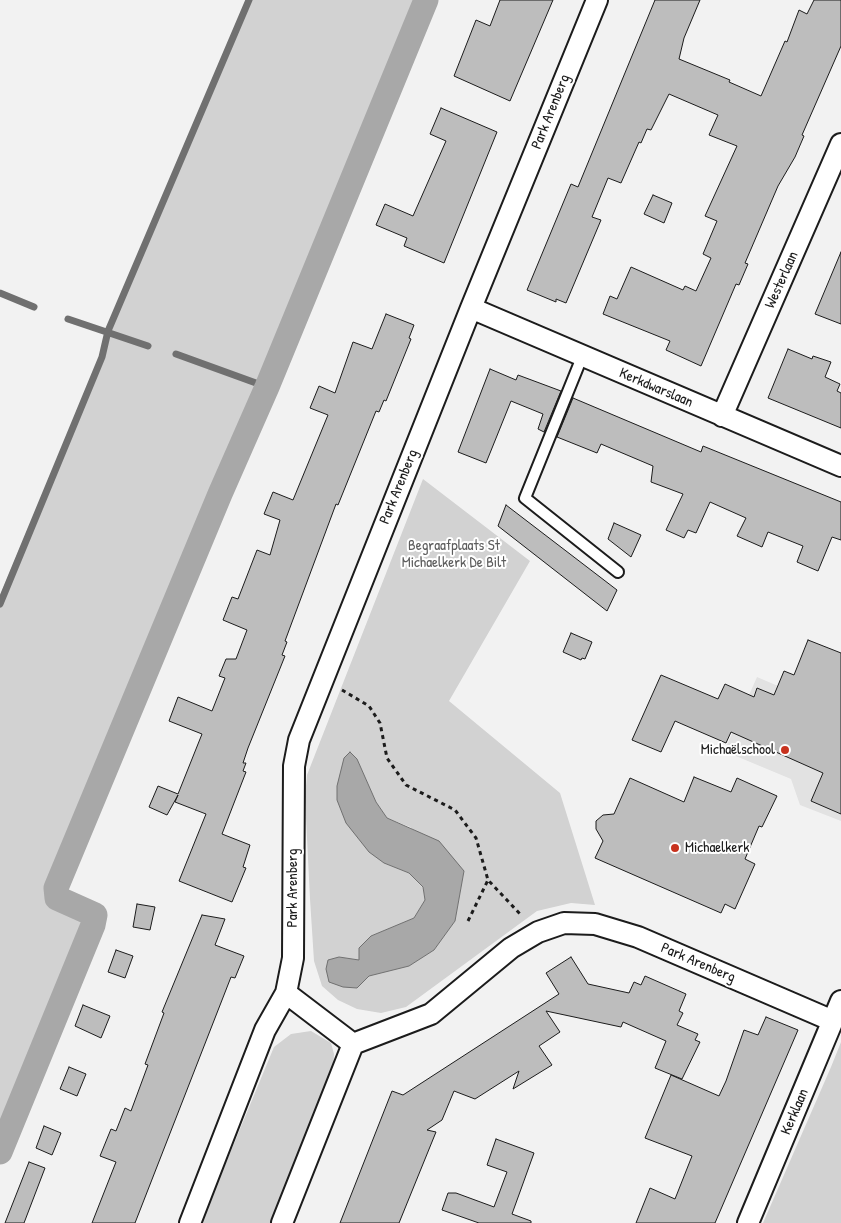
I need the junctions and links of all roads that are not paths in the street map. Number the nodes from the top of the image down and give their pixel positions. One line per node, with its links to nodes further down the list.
1 (597, 0): 3 (street, Park Arenberg)
2 (841, 144): 5 (street, Westerlaan)
3 (471, 308): 4 (street, Kerkdwarslaan); 8 (street, Park Arenberg)
4 (582, 357): 5 (street, Kerkdwarslaan); 7 (lane)
5 (722, 416): 6 (street, Kerkdwarslaan)
6 (841, 466)
7 (618, 572)
8 (286, 993): 11 (street); 12 (street, Park Arenberg)
9 (841, 1000): 10 (street, Kerklaan)
10 (833, 1021): 11 (street, Park Arenberg); 14 (street, Kerklaan)
11 (353, 1044): 13 (street)
12 (190, 1223)
13 (282, 1223)
14 (748, 1223)

